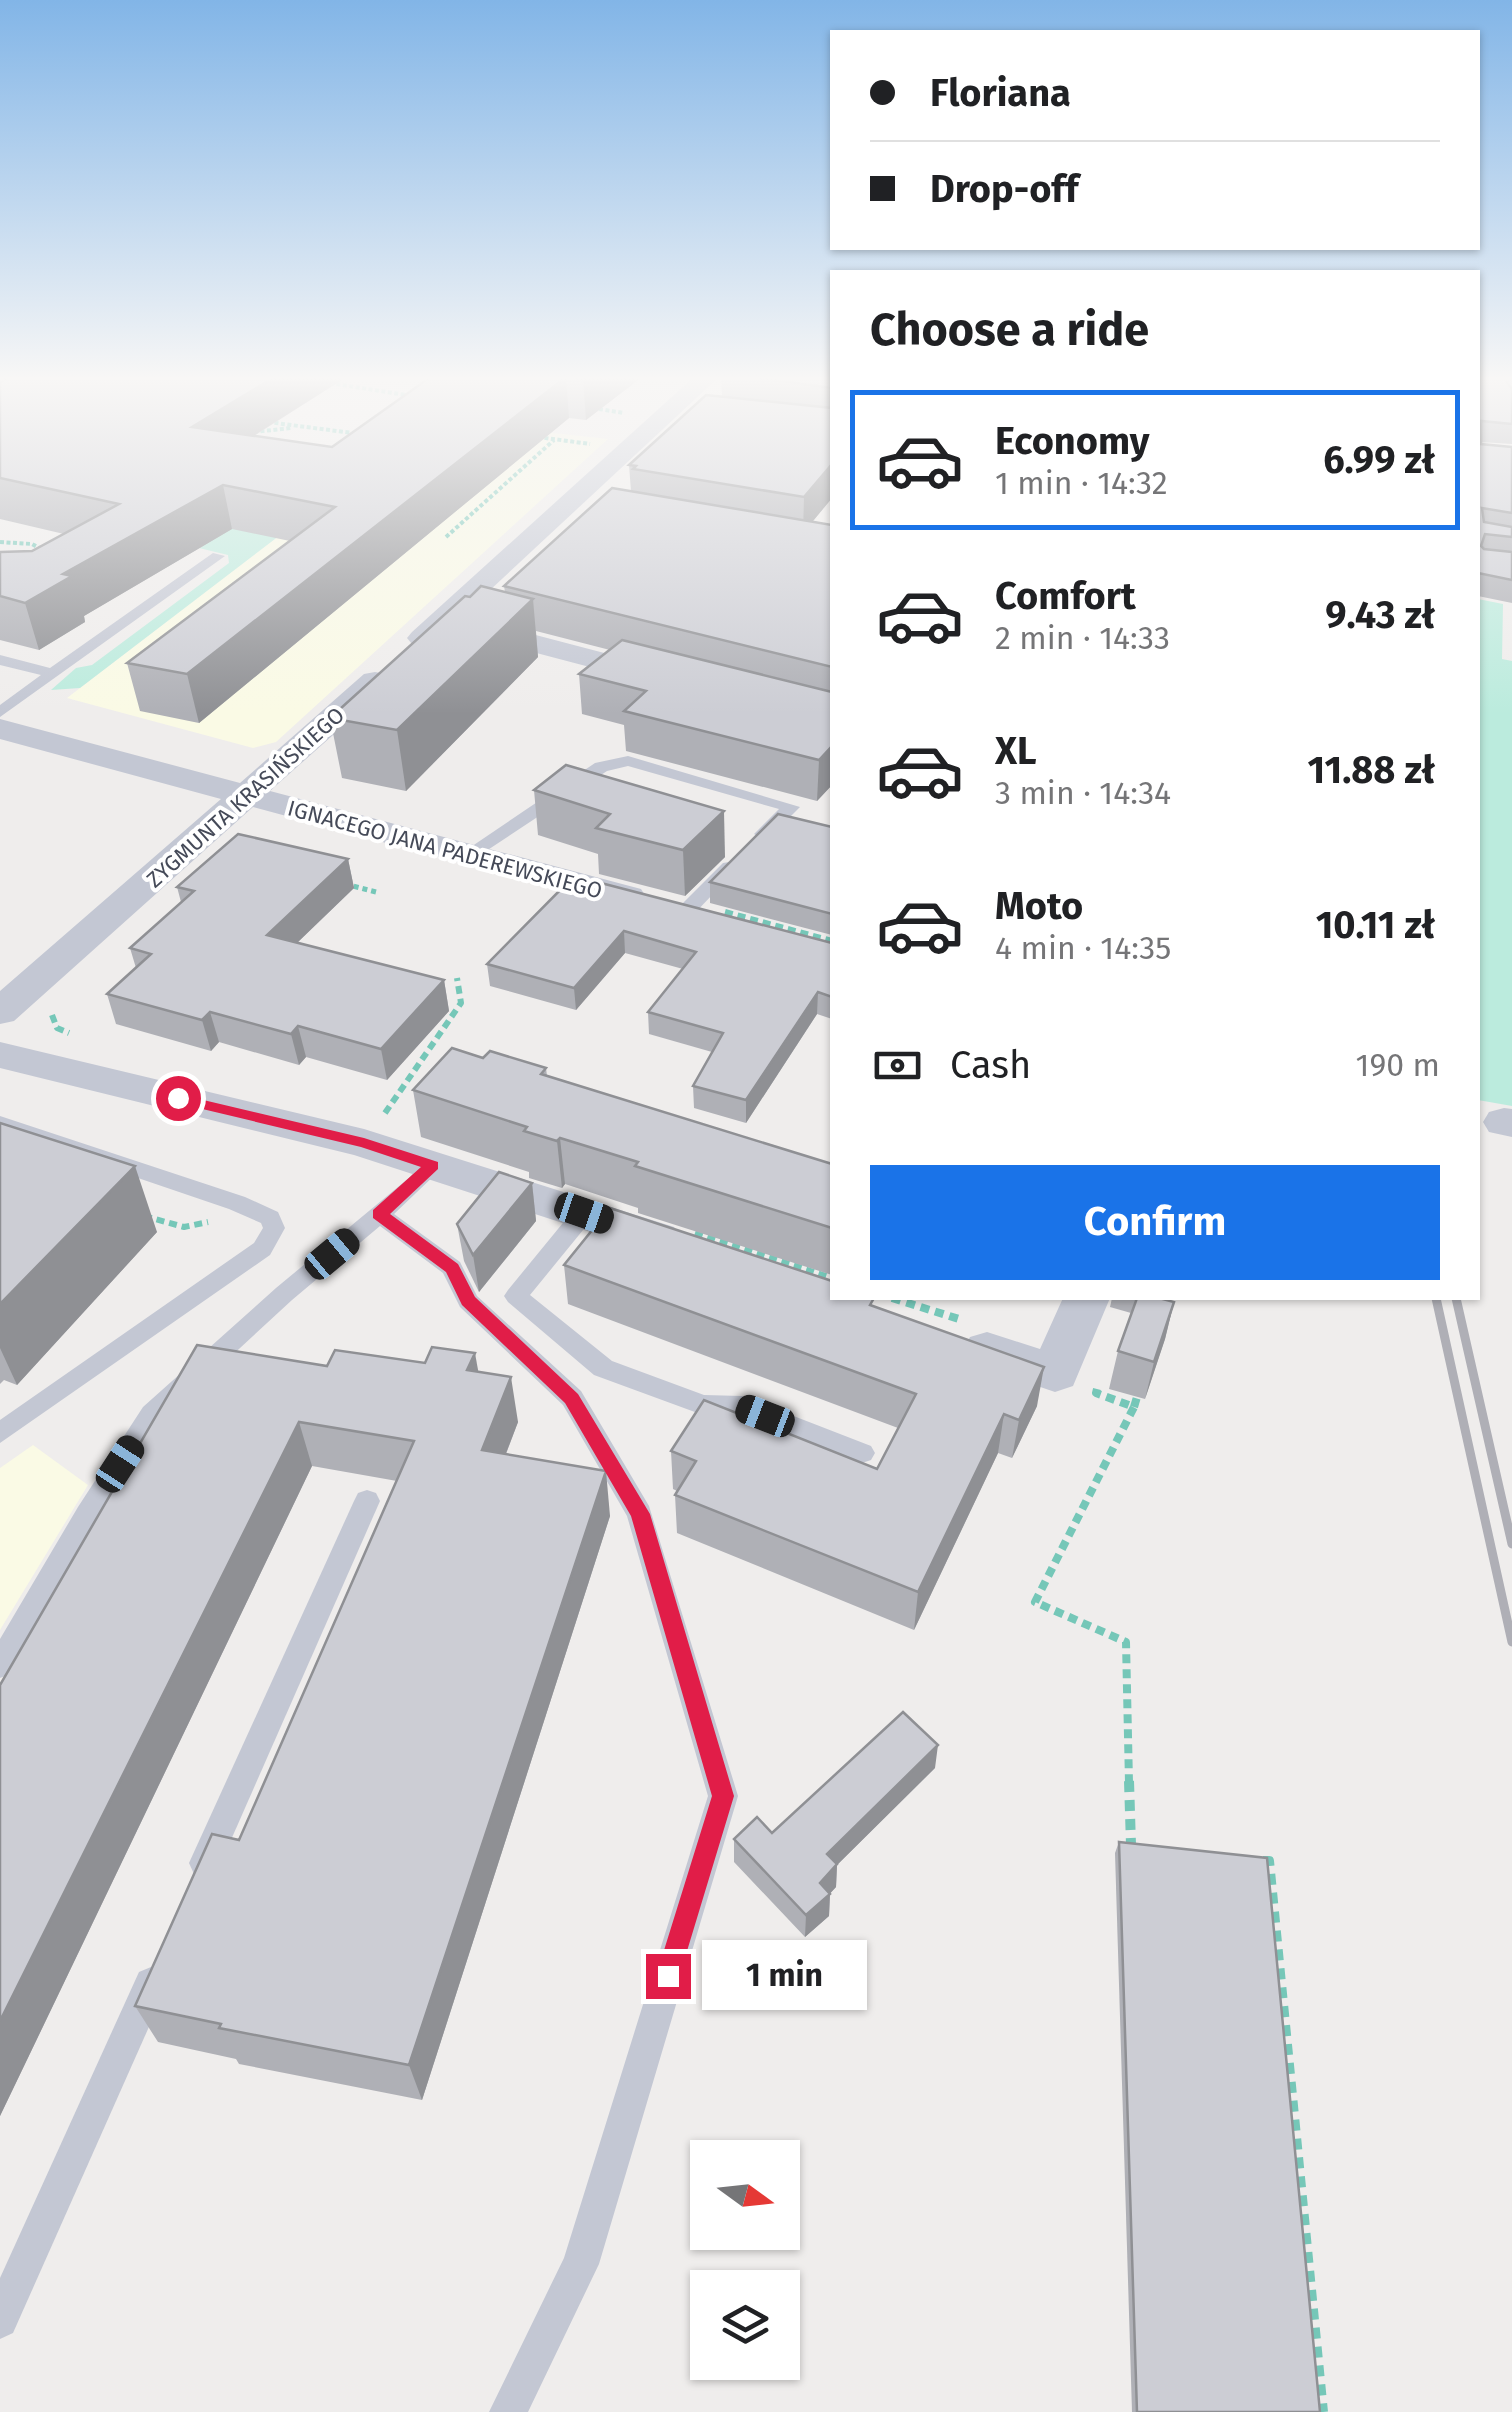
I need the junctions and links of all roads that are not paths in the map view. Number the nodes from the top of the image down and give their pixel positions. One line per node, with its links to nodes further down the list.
1 (585, 489): 2 (street, ZYGMUNTA KRASIŃSKIEGO)
2 (568, 504): 3 (street); 5 (street, ZYGMUNTA KRASIŃSKIEGO)
3 (608, 510)
4 (218, 556): 7 (lane)
5 (442, 619): 8 (street); 11 (street, ZYGMUNTA KRASIŃSKIEGO)
6 (0, 660): 7 (lane)
7 (52, 674): 9 (lane)
8 (681, 682)
9 (0, 712)
10 (0, 729): 11 (street, IGNACEGO JANA PADEREWSKIEGO)
11 (247, 797): 12 (street, IGNACEGO JANA PADEREWSKIEGO); 14 (street, ZYGMUNTA KRASIŃSKIEGO)
12 (468, 855): 13 (street, IGNACEGO JANA PADEREWSKIEGO); 13 (lane)
13 (700, 913)
14 (0, 1012)
15 (0, 1055): 17 (street)
16 (0, 1122): 23 (lane)
17 (432, 1166): 18 (street); 19 (lane)
18 (584, 1213): 20 (street); 24 (lane)
19 (379, 1214): 26 (lane); 30 (lane)
20 (691, 1249)
21 (1086, 1300): 22 (street)
22 (944, 1335)
23 (0, 1433)
24 (862, 1453)
25 (367, 1502): 27 (lane)
26 (0, 1666)
27 (196, 1883)
28 (163, 1956): 29 (lane)
29 (0, 2320)
30 (508, 2412)

